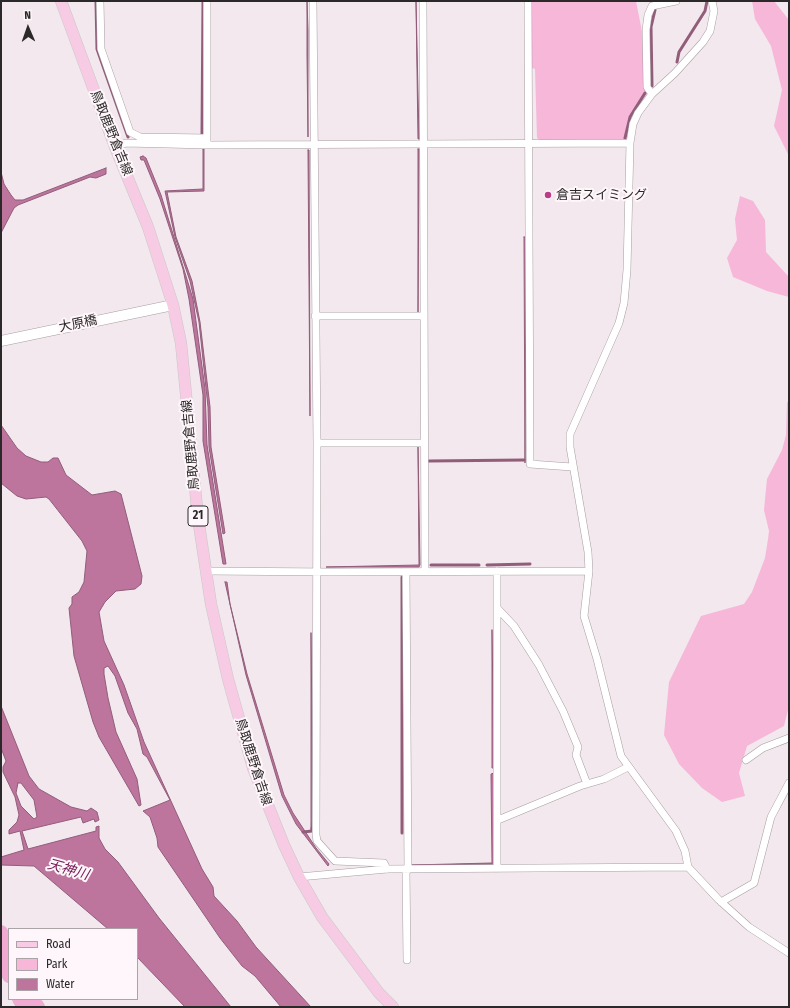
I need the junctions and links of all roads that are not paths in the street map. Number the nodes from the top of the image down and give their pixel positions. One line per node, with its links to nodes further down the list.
1 (61, 1): 16 (main road, 鳥取鹿野倉吉線 / 21)
2 (100, 1): 11 (street)
3 (206, 1): 11 (street)
4 (313, 1): 15 (street)
5 (423, 1): 13 (street)
6 (528, 1): 12 (street)
7 (676, 1): 9 (street)
8 (712, 1): 10 (street)
9 (651, 3): 10 (street)
10 (652, 94): 14 (street)
11 (207, 141): 15 (street); 16 (street)
12 (530, 142): 13 (street); 14 (street); 23 (street)
13 (423, 143): 15 (street); 19 (street)
14 (630, 143): 23 (street)
15 (314, 144): 18 (street)
16 (115, 146): 17 (main road, 鳥取鹿野倉吉線 / 21)
17 (173, 305): 20 (street, 大原橋); 25 (main road, 鳥取鹿野倉吉線 / 21)
18 (315, 316): 19 (street); 21 (street)
19 (424, 316): 22 (street)
20 (1, 341)
21 (317, 443): 22 (street); 28 (street)
22 (424, 443): 26 (street)
23 (572, 467): 27 (street)
24 (497, 570): 26 (street); 27 (street); 30 (street)
25 (206, 571): 28 (street); 41 (main road, 鳥取鹿野倉吉線 / 21)
26 (424, 571): 29 (street)
27 (589, 571): 33 (street)
28 (316, 572): 29 (street); 38 (street)
29 (406, 572): 40 (street)
30 (498, 609): 35 (street); 36 (street)
31 (789, 738): 32 (street)
32 (746, 760)
33 (628, 767): 35 (street); 37 (street)
34 (789, 783): 42 (street)
35 (587, 784): 36 (street)
36 (498, 820): 39 (street)
37 (688, 867): 39 (street); 42 (street)
38 (387, 869): 40 (street); 41 (street)
39 (497, 869): 40 (street)
40 (407, 870): 47 (street)
41 (299, 877): 49 (main road, 鳥取鹿野倉吉線 / 21)
42 (722, 902): 45 (street)
43 (1, 932): 44 (highway)
44 (8, 948)
45 (789, 953)
46 (1, 956): 48 (highway)
47 (407, 960)
48 (8, 974)
49 (393, 1007)

